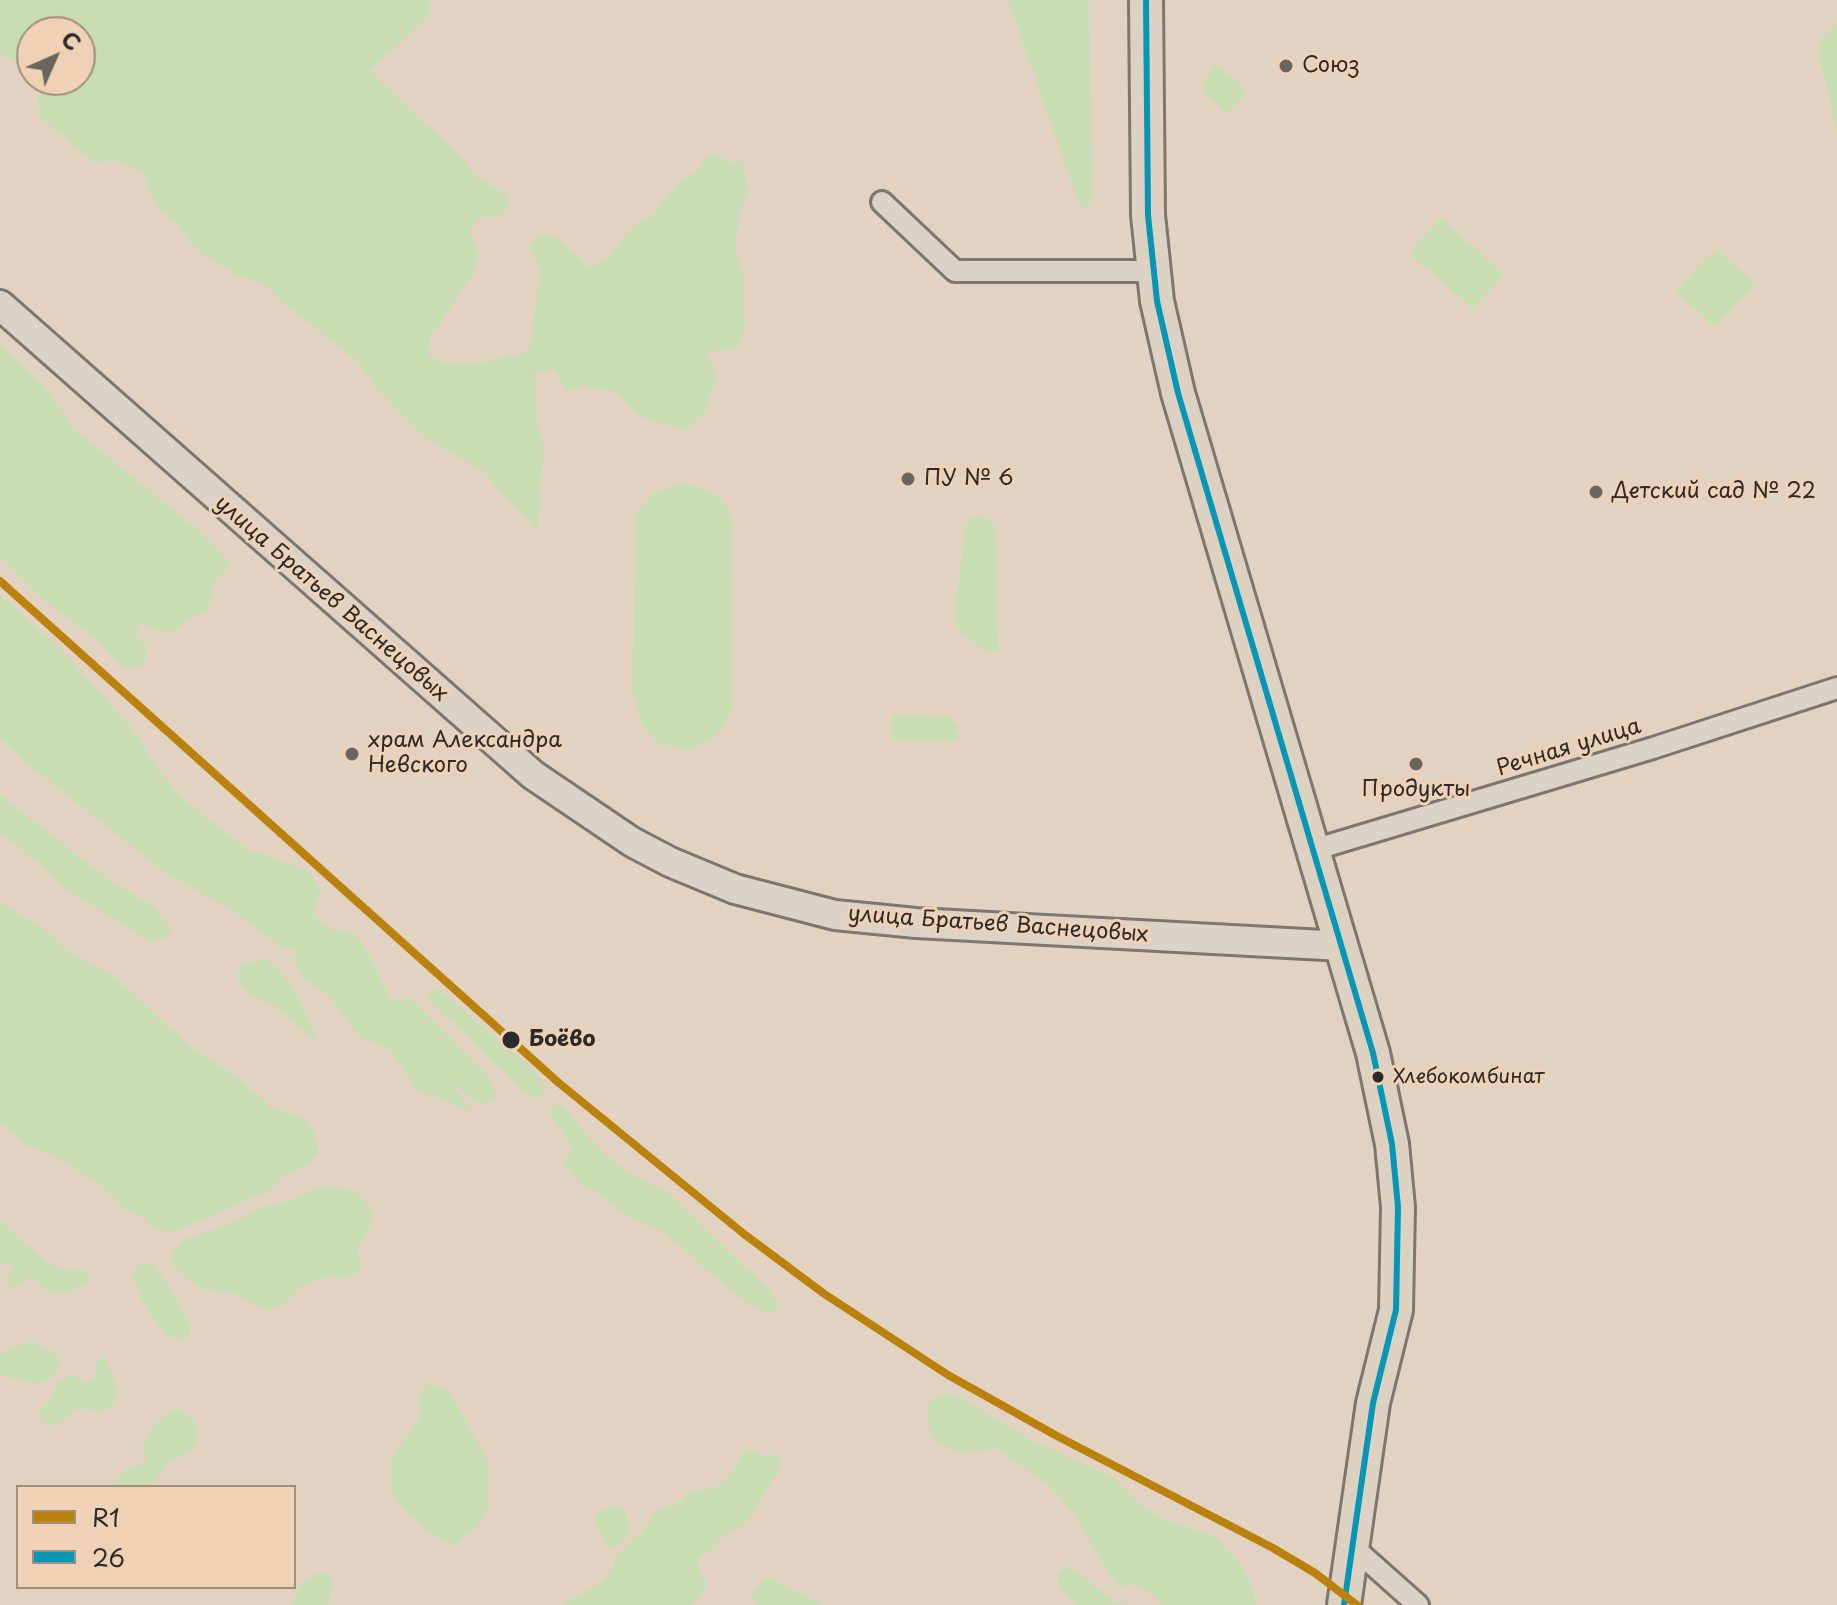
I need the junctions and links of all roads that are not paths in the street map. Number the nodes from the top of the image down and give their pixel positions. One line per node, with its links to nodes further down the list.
1 (1146, 0): 3 (main road)
2 (882, 202): 3 (street)
3 (1152, 271): 6 (main road)
4 (0, 305): 7 (main road, улица Братьев Васнецовых)
5 (1837, 688): 6 (street, Речная улица)
6 (1313, 850): 7 (main road)
7 (1343, 946): 8 (main road)
8 (1354, 1548): 9 (main road); 10 (street)
9 (1344, 1605)
10 (1418, 1605)

